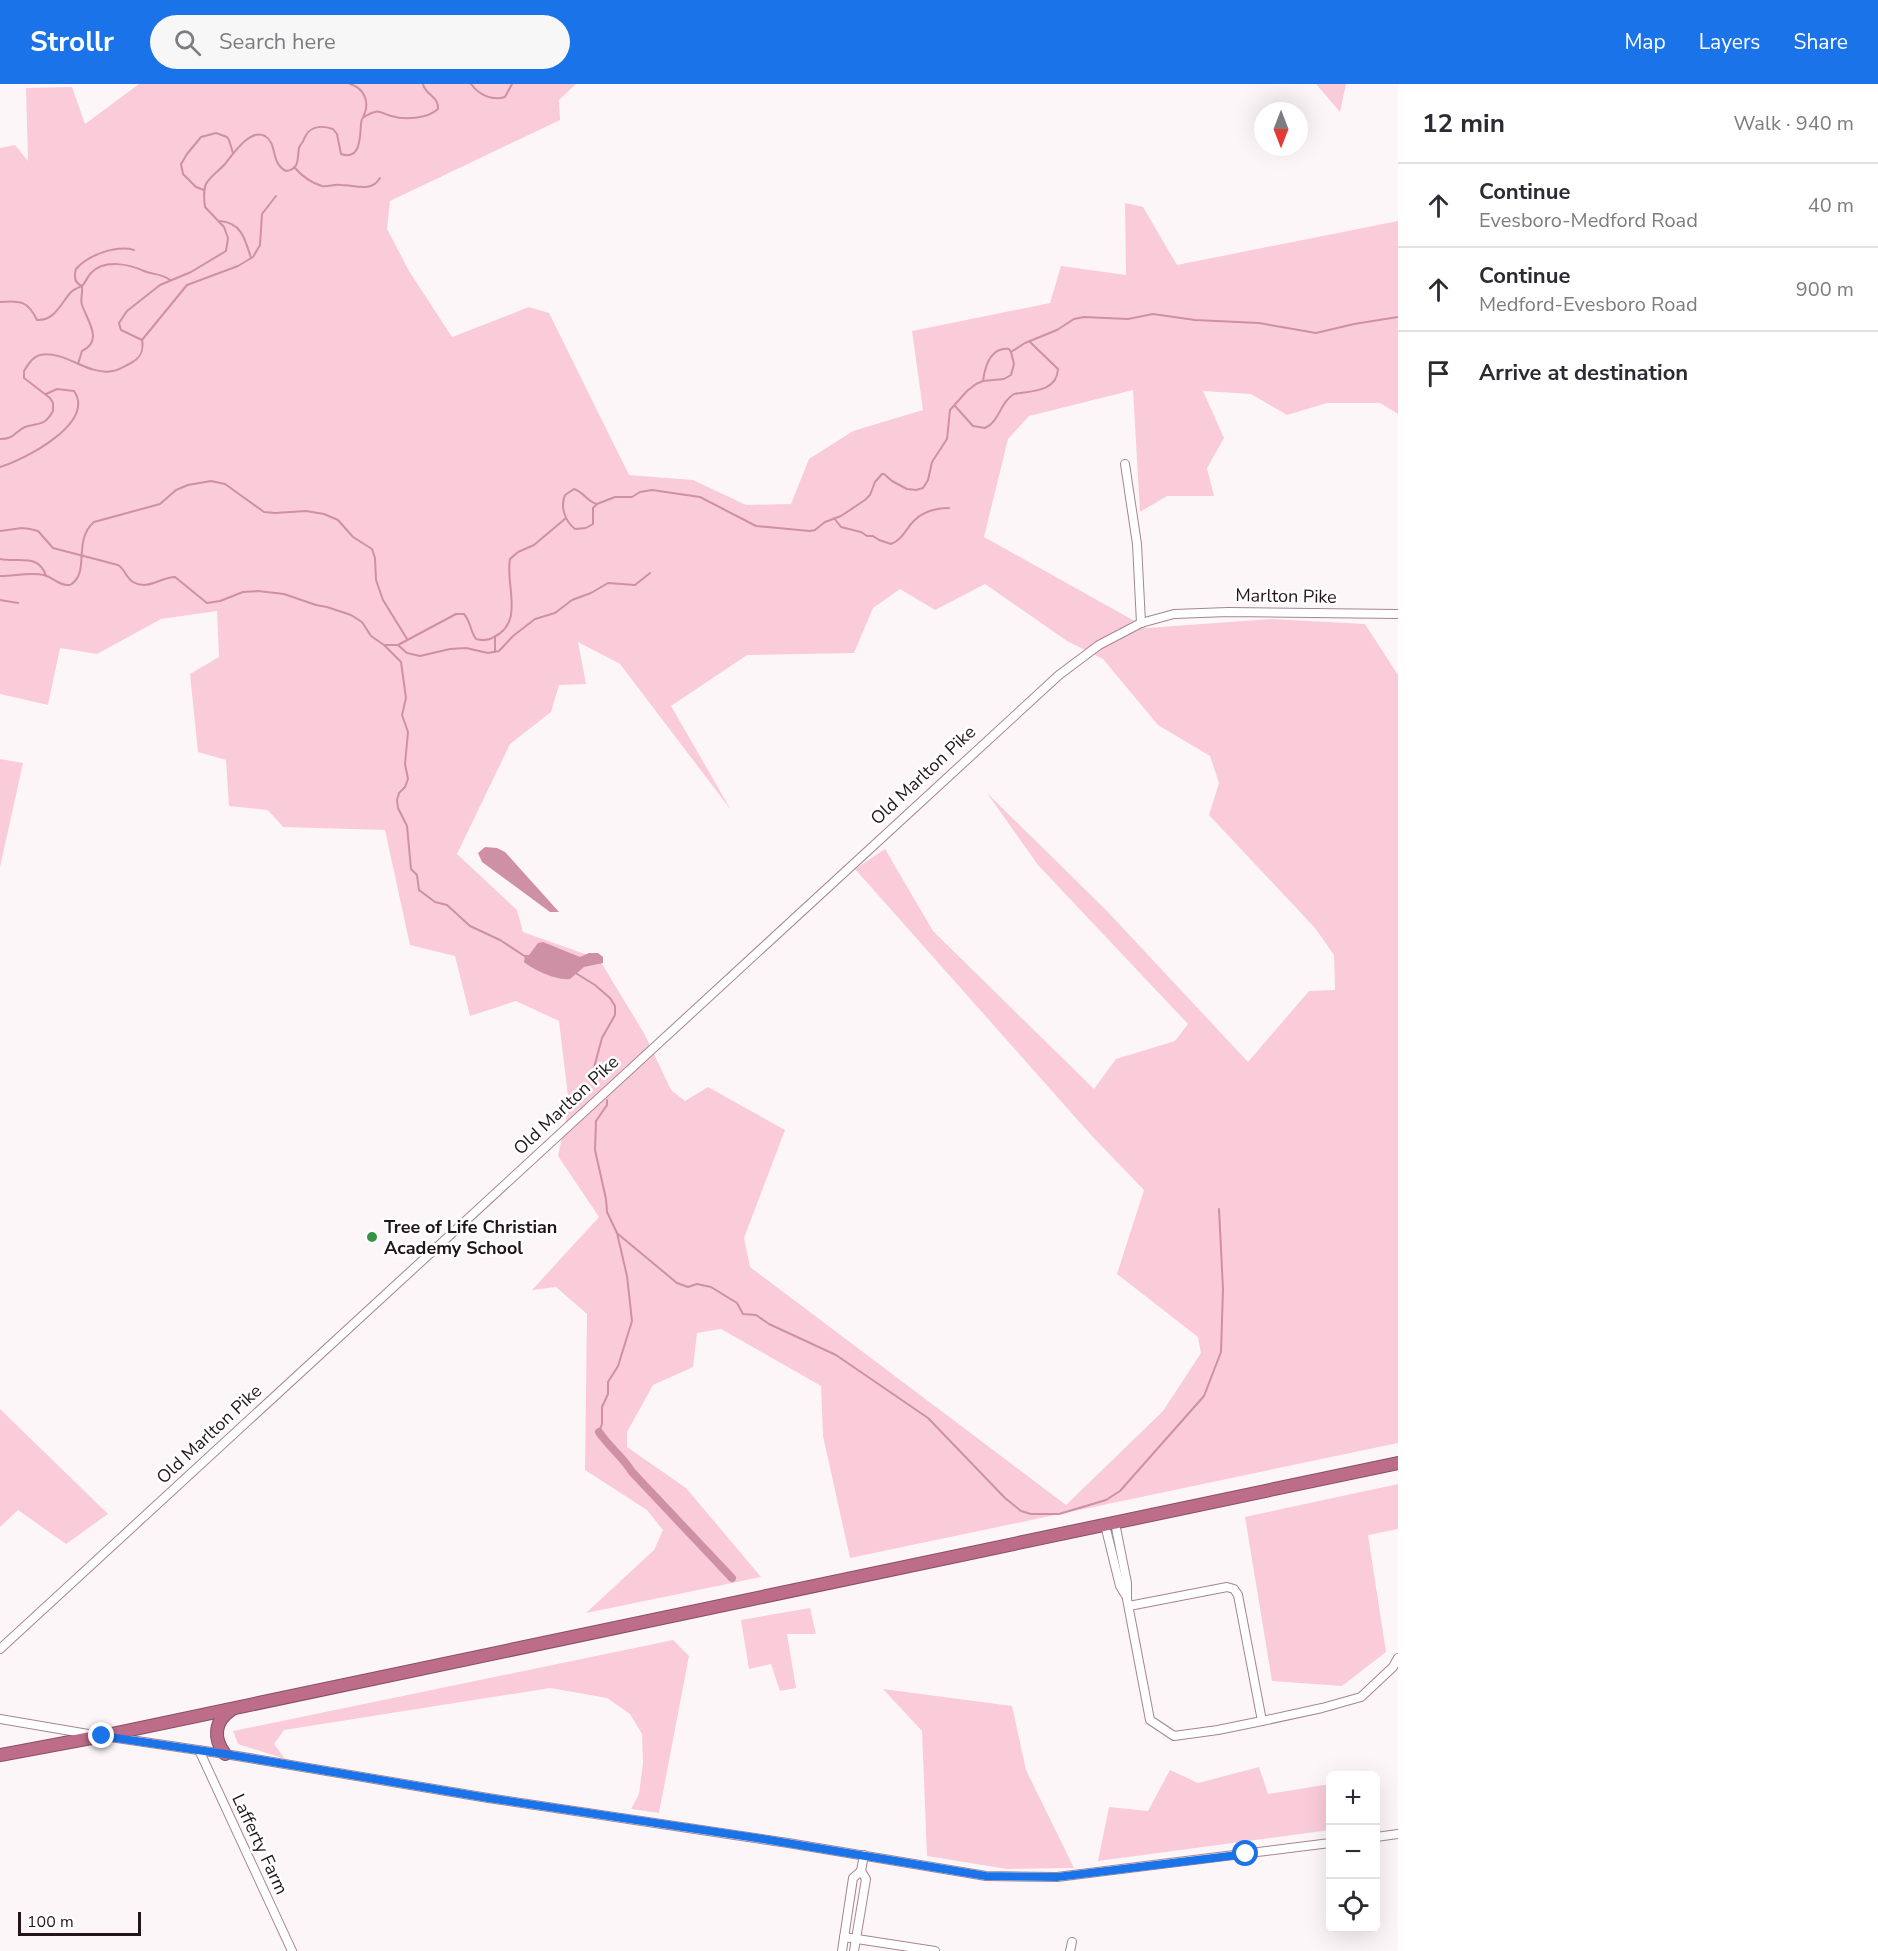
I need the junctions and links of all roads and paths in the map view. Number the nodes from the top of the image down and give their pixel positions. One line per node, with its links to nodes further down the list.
1 (1125, 464): 4 (street)
2 (1174, 614): 3 (street, Marlton Pike); 4 (street, Old Marlton Pike)
3 (1398, 614)
4 (1141, 623): 8 (street, Old Marlton Pike)
5 (1398, 1463): 6 (highway)
6 (1110, 1524): 7 (street); 10 (highway)
7 (1128, 1602): 12 (street); 12 (street)
8 (0, 1649)
9 (1398, 1658): 12 (street)
10 (234, 1708): 13 (highway); 15 (highway)
11 (0, 1719): 13 (street)
12 (1262, 1721)
13 (102, 1736): 14 (street); 16 (highway)
14 (199, 1750): 15 (street); 25 (street, Lafferty Farm)
15 (225, 1754): 20 (street)
16 (0, 1755)
17 (1398, 1834): 18 (street)
18 (1380, 1836)
19 (1326, 1844): 20 (street)
20 (864, 1856): 21 (street)
21 (861, 1871): 22 (street); 23 (street)
22 (844, 1937): 23 (street); 26 (street)
23 (856, 1939): 24 (street); 27 (street)
24 (915, 1950): 28 (street)
25 (292, 1951)
26 (842, 1951)
27 (854, 1951)
28 (935, 1951)

